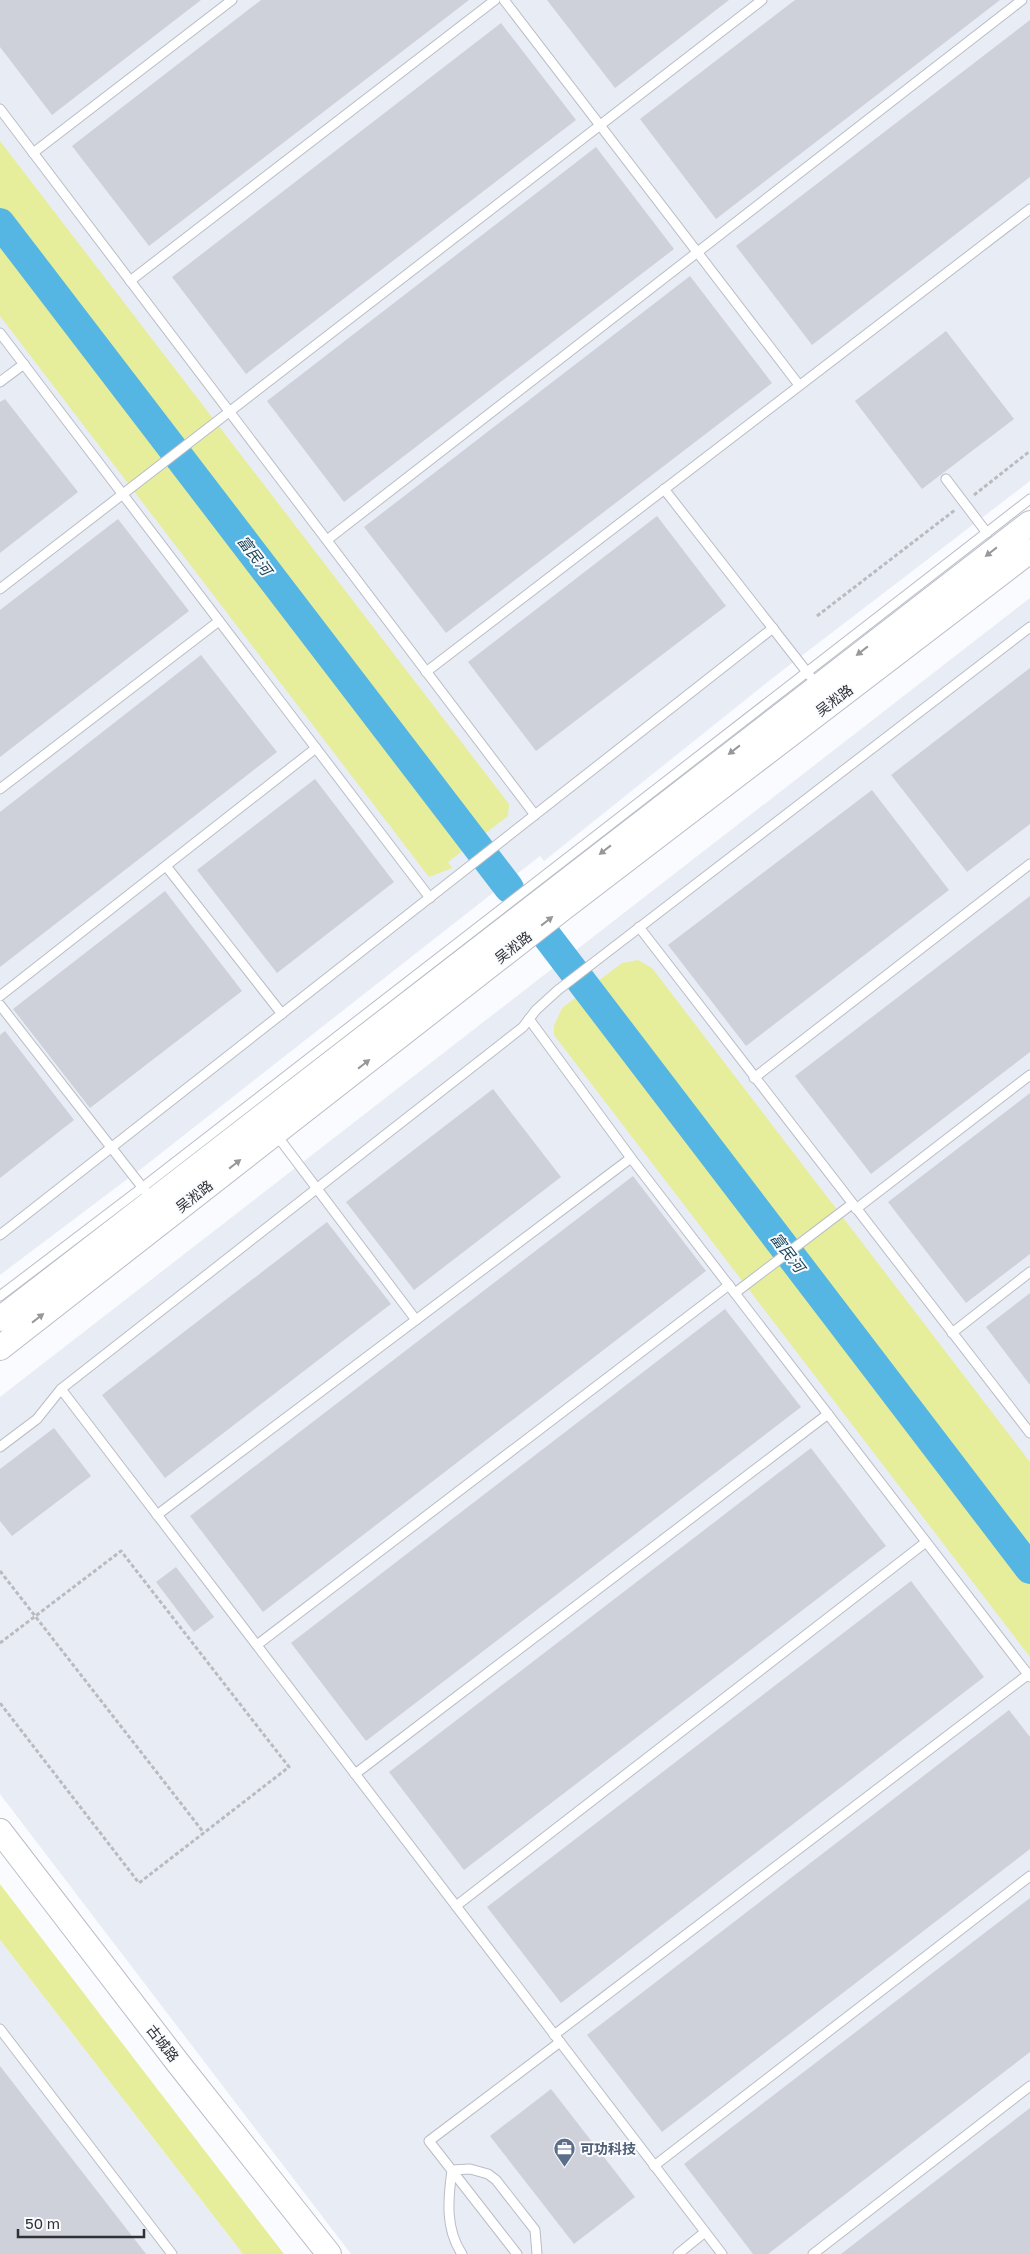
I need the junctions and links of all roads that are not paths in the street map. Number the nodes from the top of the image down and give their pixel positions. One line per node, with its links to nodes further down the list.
1 (232, 0): 8 (lane)
2 (495, 0): 11 (lane)
3 (504, 0): 7 (lane)
4 (762, 0): 7 (lane)
5 (1022, 0): 10 (lane)
6 (0, 109): 8 (lane)
7 (600, 126): 10 (lane); 16 (lane)
8 (33, 153): 11 (lane)
9 (1030, 208): 15 (lane)
10 (698, 252): 15 (lane); 23 (lane)
11 (130, 281): 16 (lane)
12 (0, 333): 13 (lane)
13 (24, 364): 14 (lane); 19 (lane)
14 (0, 382)
15 (799, 385): 18 (lane)
16 (230, 412): 19 (lane); 23 (lane)
17 (946, 479): 22 (lane)
18 (664, 489): 28 (lane); 29 (lane)
19 (123, 495): 25 (lane); 26 (lane)
20 (1030, 499): 22 (lane)
21 (1030, 523): 30 (main road, 吴淞路, one-way to 30)
22 (987, 533): 30 (lane)
23 (327, 540): 29 (lane)
24 (1030, 551): 30 (main road, 吴淞路)
25 (0, 589)
26 (219, 621): 31 (lane); 32 (lane)
27 (1030, 626): 37 (lane)
28 (773, 628): 30 (lane); 33 (lane)
29 (426, 672): 33 (lane)
30 (819, 687): 44 (main road, 吴淞路, one-way to 30); 48 (main road, 吴淞路)
31 (316, 748): 35 (lane); 36 (lane)
32 (0, 789)
33 (535, 815): 36 (lane)
34 (1030, 864): 43 (lane)
35 (166, 866): 38 (lane); 40 (lane)
36 (430, 898): 40 (lane)
37 (639, 927): 41 (lane); 43 (lane)
38 (0, 996)
39 (0, 1004): 45 (lane)
40 (282, 1014): 45 (lane)
41 (529, 1019): 46 (lane); 47 (lane)
42 (1030, 1075): 49 (lane)
43 (754, 1078): 49 (lane)
44 (275, 1133): 47 (lane); 48 (main road, 吴淞路, one-way to 44)
45 (112, 1148): 48 (lane); 50 (lane)
46 (631, 1158): 52 (lane); 55 (lane)
47 (317, 1189): 55 (lane); 58 (lane)
48 (156, 1204): 53 (lane); 54 (main road, 吴淞路); 57 (main road, 吴淞路, one-way to 48)
49 (854, 1207): 52 (lane); 56 (lane)
50 (0, 1236)
51 (1030, 1272): 56 (lane)
52 (732, 1289): 59 (lane); 64 (lane)
53 (0, 1296)
54 (0, 1319)
55 (416, 1320): 62 (lane)
56 (952, 1333): 60 (lane)
57 (0, 1348)
58 (61, 1389): 61 (lane); 62 (lane)
59 (828, 1414): 63 (lane); 66 (lane)
60 (1030, 1433)
61 (0, 1447)
62 (157, 1515): 64 (lane)
63 (926, 1542): 65 (lane); 70 (lane)
64 (257, 1645): 66 (lane)
65 (1029, 1675): 72 (lane)
66 (355, 1774): 70 (lane)
67 (0, 1831): 79 (main road, 古城路)
68 (0, 1849): 78 (main road, 古城路)
69 (1030, 1876): 74 (lane)
70 (456, 1906): 72 (lane)
71 (0, 2029): 77 (lane)
72 (557, 2039): 74 (lane); 75 (lane)
73 (1030, 2086): 85 (lane)
74 (654, 2166): 76 (lane)
75 (452, 2170): 80 (lane); 81 (lane); 82 (lane)
76 (705, 2232): 83 (lane); 84 (lane)
77 (172, 2254)
78 (312, 2254)
79 (329, 2254)
80 (462, 2254)
81 (517, 2254)
82 (537, 2254)
83 (678, 2254)
84 (722, 2254)
85 (813, 2254)

